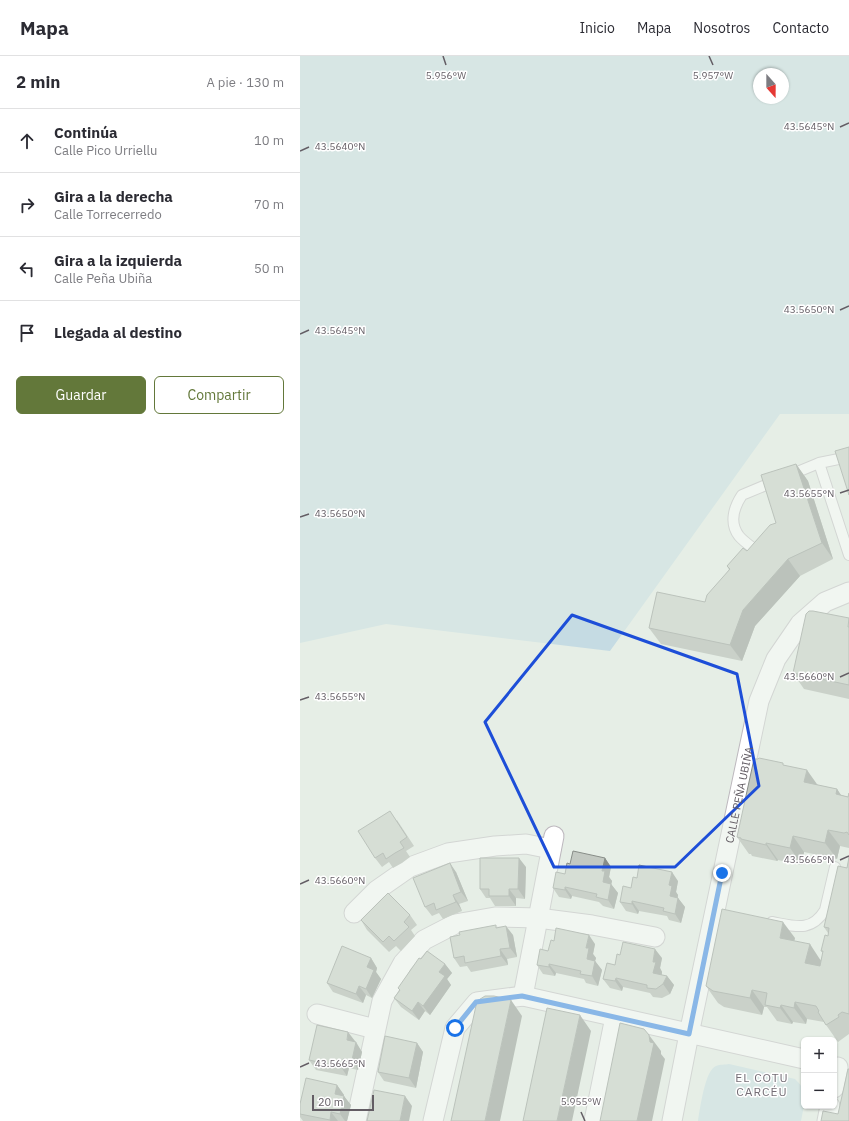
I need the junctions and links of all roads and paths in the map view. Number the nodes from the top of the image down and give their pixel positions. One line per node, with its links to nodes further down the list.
1 (849, 457): 2 (lane)
2 (819, 463): 3 (lane); 4 (lane)
3 (758, 552)
4 (849, 555)
5 (849, 592): 15 (street, CALLE PEÑA UBIÑA)
6 (835, 867): 9 (lane)
7 (354, 912): 8 (street)
8 (538, 918): 10 (street); 11 (street); 14 (street)
9 (761, 920)
10 (655, 937)
11 (522, 996): 13 (street); 21 (street)
12 (317, 1014): 14 (street)
13 (615, 1017): 15 (street); 22 (street)
14 (376, 1029): 20 (street)
15 (689, 1034): 16 (street); 23 (street, CALLE PEÑA UBIÑA)
16 (801, 1058)
17 (840, 1067): 18 (street)
18 (837, 1078)
19 (829, 1109): 24 (street)
20 (356, 1121)
21 (433, 1121)
22 (594, 1121)
23 (672, 1121)
24 (827, 1121)

